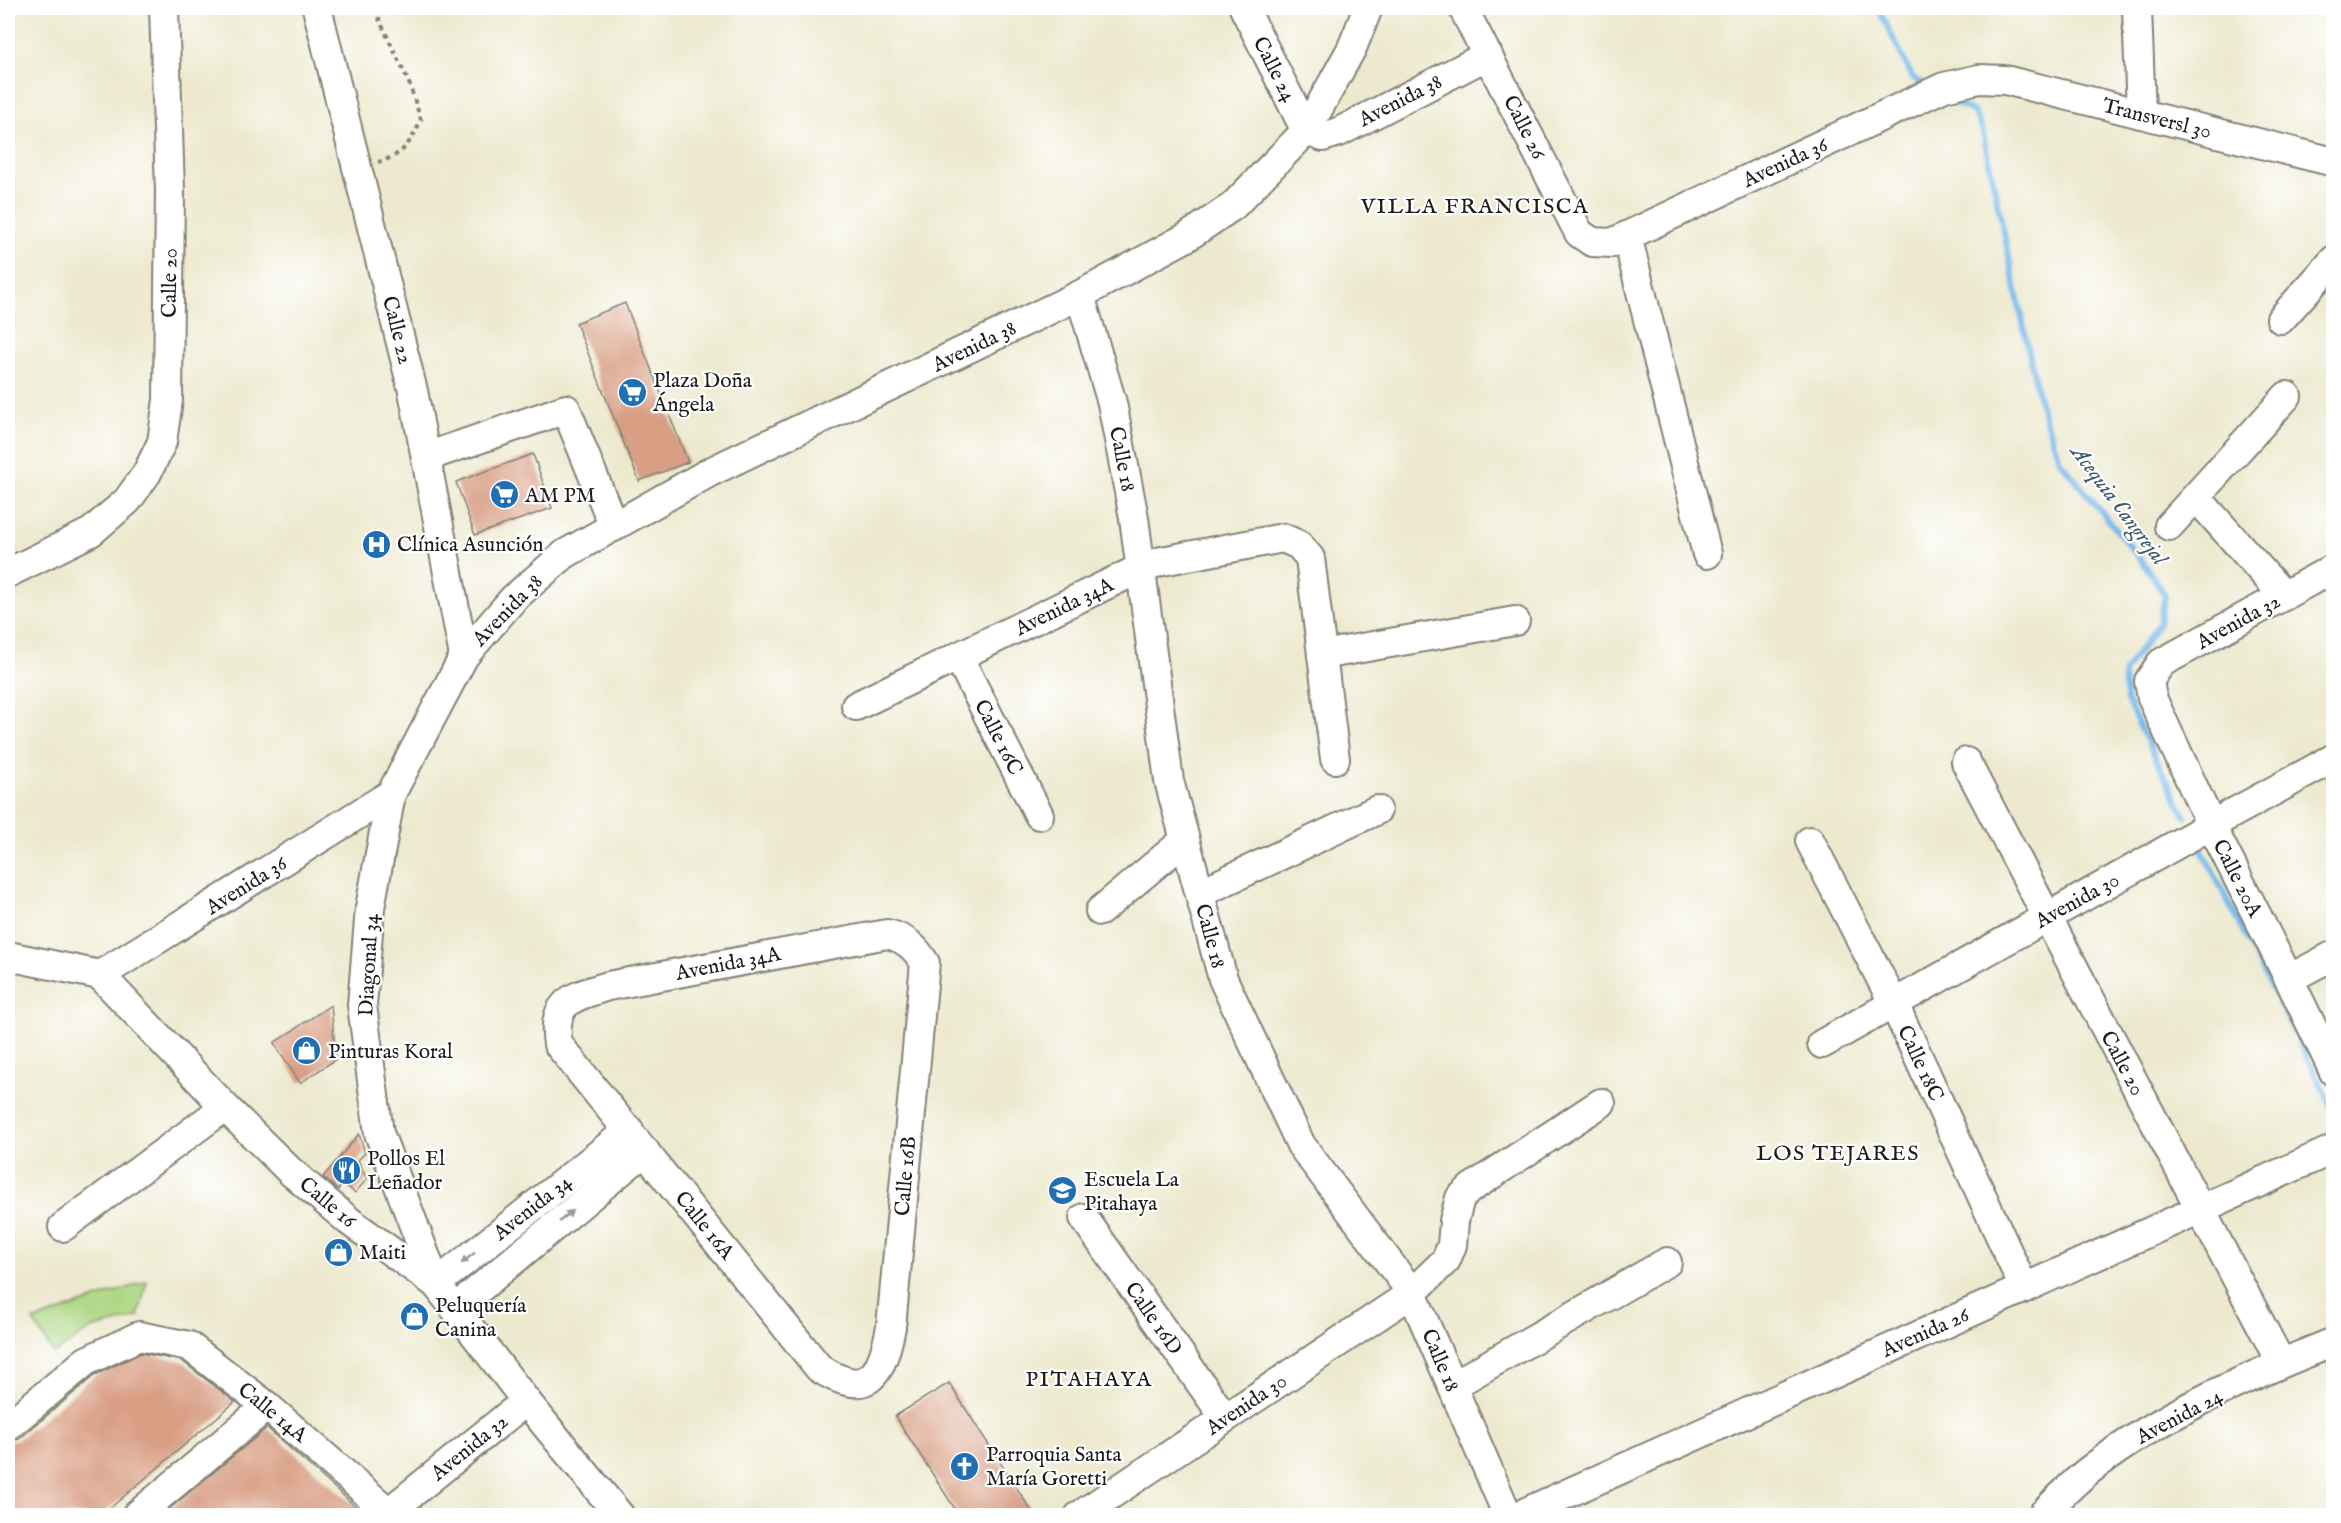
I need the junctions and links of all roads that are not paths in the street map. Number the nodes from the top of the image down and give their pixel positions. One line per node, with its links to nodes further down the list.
1 (165, 8): 25 (street, Calle 20)
2 (317, 8): 18 (street, Calle 22)
3 (1244, 8): 10 (street, Calle 24)
4 (1368, 8): 10 (street)
5 (1463, 8): 7 (street, Calle 26)
6 (2136, 8): 9 (street)
7 (1488, 55): 10 (street, Avenida 38); 13 (street, Calle 26)
8 (1979, 79): 9 (street, Transversl 30); 12 (street, Avenida 36)
9 (2141, 114): 11 (street, Transversl 30)
10 (1306, 130): 15 (street, Avenida 38)
11 (2334, 162)
12 (1627, 236): 13 (street, Avenida 36); 22 (street)
13 (1592, 242)
14 (2334, 260): 16 (street)
15 (1080, 296): 21 (street, Avenida 38); 23 (street, Calle 18)
16 (2281, 319)
17 (2287, 396): 19 (street)
18 (426, 457): 21 (street); 29 (street, Calle 22)
19 (2196, 497): 20 (street); 26 (street)
20 (2169, 526)
21 (614, 527): 29 (street, Avenida 38)
22 (1707, 554)
23 (1142, 568): 28 (street, Avenida 34A); 30 (street, Avenida 34A); 40 (street, Calle 18)
24 (2334, 568): 26 (street, Avenida 32)
25 (8, 573)
26 (2284, 596): 31 (street, Avenida 32)
27 (1515, 621): 28 (street)
28 (1322, 655): 34 (street, Avenida 34A)
29 (464, 656): 36 (street, Diagonal 34)
30 (959, 658): 32 (street, Avenida 34A); 38 (street, Calle 16C)
31 (2149, 681): 39 (street, Calle 20A)
32 (856, 706)
33 (2334, 758): 39 (street, Avenida 30)
34 (1335, 759)
35 (1966, 762): 44 (street, Calle 20)
36 (391, 794): 48 (street, Avenida 36); 62 (street, Diagonal 34)
37 (1377, 810): 42 (street)
38 (1039, 815)
39 (2211, 825): 44 (street, Avenida 30); 49 (street, Calle 20A)
40 (1185, 840): 42 (street, Calle 18); 43 (street)
41 (1810, 841): 50 (street, Calle 18C)
42 (1200, 893): 64 (street, Calle 18)
43 (1100, 912)
44 (2046, 918): 50 (street, Avenida 30); 58 (street, Calle 20)
45 (2334, 955): 49 (street)
46 (8, 956): 48 (street)
47 (925, 963): 51 (street, Avenida 34A); 68 (street, Calle 16B)
48 (100, 975): 55 (street, Calle 16)
49 (2289, 979): 53 (street, Calle 20A)
50 (1894, 1004): 52 (street, Avenida 30); 63 (street, Calle 18C)
51 (558, 1044): 56 (street, Calle 16A)
52 (1822, 1044)
53 (2334, 1072)
54 (1601, 1102): 64 (street, Avenida 30)
55 (225, 1107): 60 (street); 62 (street, Calle 16)
56 (637, 1140): 62 (street, Avenida 34, one-way to 62); 65 (street, Avenida 34, one-way to 56); 68 (street, Calle 16A)
57 (2334, 1149): 58 (street, Avenida 26)
58 (2200, 1209): 63 (street, Avenida 26); 67 (street, Calle 20)
59 (1084, 1218): 72 (street, Calle 16D)
60 (63, 1227)
61 (1667, 1262): 69 (street)
62 (436, 1284): 65 (street, Calle 16)
63 (2024, 1288): 79 (street, Avenida 26)
64 (1412, 1293): 69 (street, Calle 18); 72 (street, Avenida 30)
65 (456, 1308): 70 (street, Calle 16)
66 (2334, 1342): 67 (street, Avenida 24)
67 (2281, 1364): 80 (street, Avenida 24)
68 (865, 1381)
69 (1452, 1386): 78 (street, Calle 18)
70 (526, 1401): 74 (street, Avenida 32); 76 (street, Calle 16)
71 (267, 1406): 73 (street, Calle 14A); 74 (street, Calle 14A); 75 (street)
72 (1225, 1418): 77 (street, Avenida 30)
73 (8, 1426)
74 (389, 1514)
75 (136, 1515)
76 (620, 1515)
77 (1079, 1515)
78 (1508, 1515)
79 (1517, 1515)
80 (2041, 1515)

